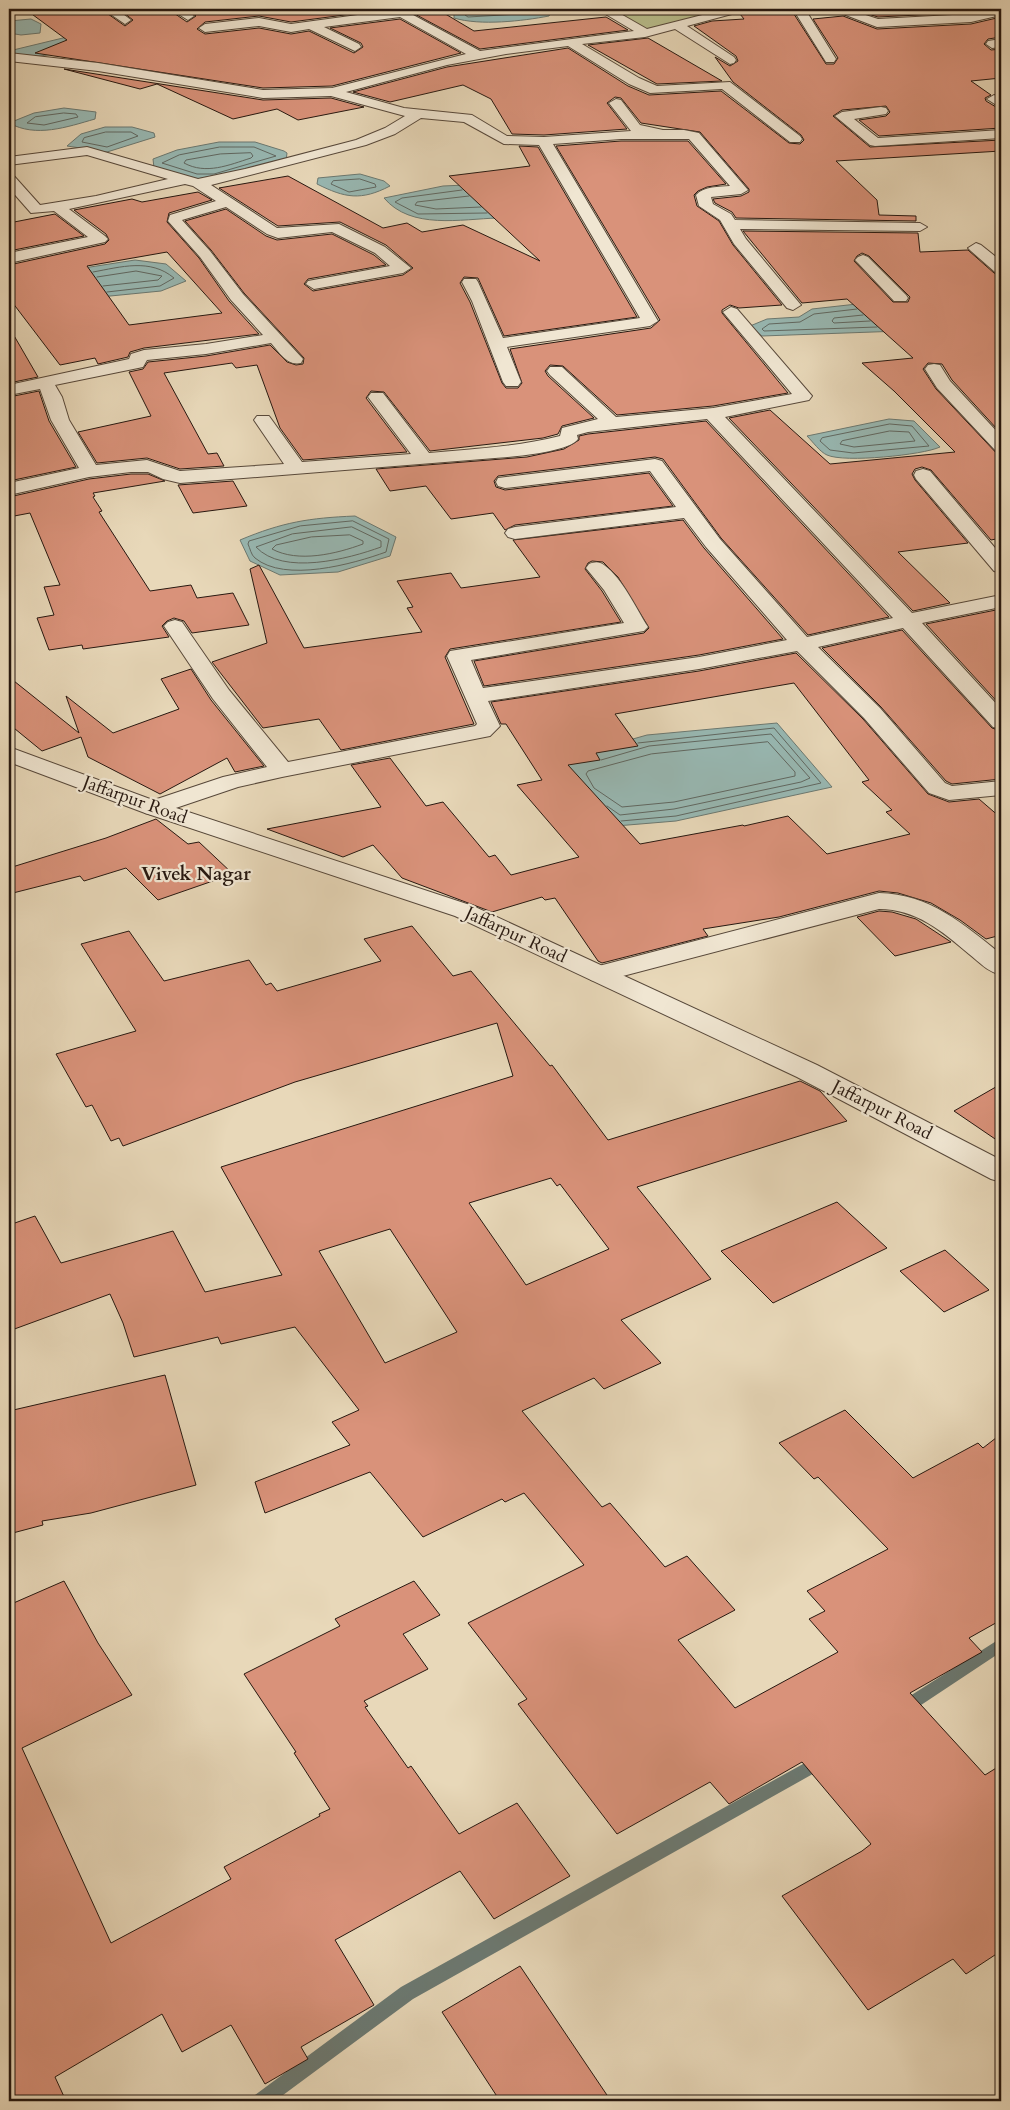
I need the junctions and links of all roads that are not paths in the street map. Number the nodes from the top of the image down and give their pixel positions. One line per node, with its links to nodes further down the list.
1 (109, 9): 10 (street)
2 (176, 9): 9 (street)
3 (603, 9): 14 (street)
4 (739, 9): 7 (street)
5 (799, 9): 19 (street)
6 (836, 9): 8 (street)
7 (720, 11): 12 (street)
8 (1001, 12)
9 (188, 16)
10 (125, 20)
11 (310, 25): 13 (street); 16 (street); 17 (street)
12 (678, 26): 14 (street); 20 (street)
13 (205, 28)
14 (645, 34): 15 (street)
15 (571, 43): 17 (street); 22 (street)
16 (355, 47)
17 (478, 55): 23 (street)
18 (9, 57): 23 (street)
19 (830, 59)
20 (730, 60)
21 (735, 74): 22 (street)
22 (634, 81): 29 (street)
23 (332, 92): 26 (street)
24 (616, 102): 28 (street)
25 (881, 111): 27 (street)
26 (417, 114): 30 (street); 33 (street)
27 (1001, 134)
28 (694, 136): 30 (street); 36 (street)
29 (795, 139)
30 (544, 141): 48 (street)
31 (9, 161): 33 (street)
32 (9, 179): 35 (street)
33 (193, 181): 34 (street); 35 (street)
34 (228, 202): 43 (street); 47 (street)
35 (57, 207): 39 (street)
36 (730, 224): 37 (street); 45 (street)
37 (920, 227)
38 (976, 248): 41 (street)
39 (9, 258)
40 (863, 260): 44 (street)
41 (1001, 269)
42 (470, 282): 48 (street)
43 (314, 284)
44 (900, 298)
45 (793, 305)
46 (731, 312): 56 (street)
47 (273, 338): 49 (street); 53 (street)
48 (496, 344): 52 (street)
49 (295, 359)
50 (934, 369): 59 (street)
51 (556, 371): 58 (street)
52 (512, 382)
53 (45, 383): 54 (street); 62 (street)
54 (9, 390)
55 (377, 397): 60 (street)
56 (712, 414): 58 (street); 71 (street)
57 (263, 420): 61 (street)
58 (613, 424): 60 (street)
59 (1001, 446)
60 (424, 459): 61 (street)
61 (297, 469): 62 (street)
62 (91, 472): 65 (street)
63 (923, 474): 68 (street)
64 (505, 482): 66 (street)
65 (9, 489)
66 (690, 511): 67 (street); 73 (street)
67 (515, 533)
68 (1001, 567)
69 (596, 568): 74 (street)
70 (1001, 602): 71 (street)
71 (908, 620): 73 (street); 75 (street)
72 (175, 626): 77 (street)
73 (801, 642): 74 (street); 78 (street)
74 (475, 696): 77 (street)
75 (1001, 722)
76 (9, 754): 79 (street, Jaffarpur Road)
77 (282, 770): 79 (street)
78 (991, 789): 80 (street)
79 (153, 808): 82 (street, Jaffarpur Road)
80 (1001, 812)
81 (1001, 966): 82 (street)
82 (600, 974): 83 (street, Jaffarpur Road)
83 (1001, 1172)

